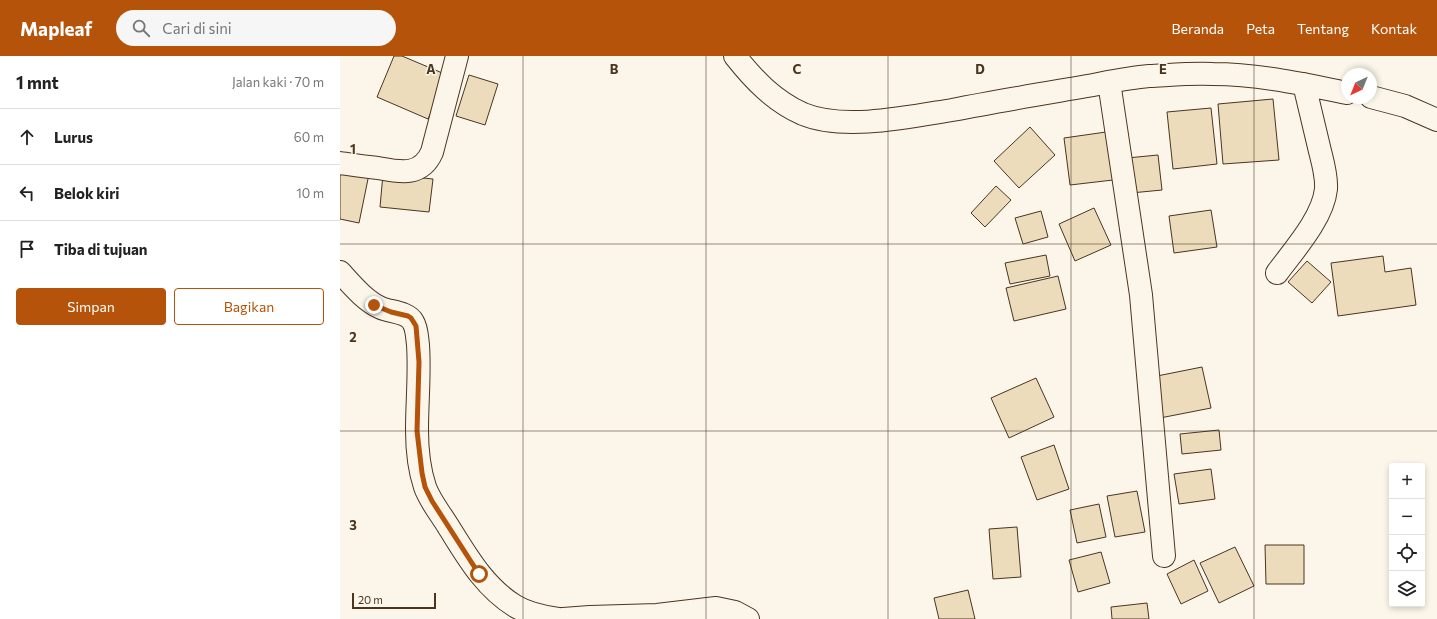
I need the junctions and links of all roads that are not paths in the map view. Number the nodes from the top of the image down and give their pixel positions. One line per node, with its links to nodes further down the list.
1 (457, 56): 8 (street)
2 (735, 56): 3 (street)
3 (1109, 82): 4 (street); 11 (street)
4 (1304, 84): 5 (street); 10 (street)
5 (1341, 92)
6 (1377, 99): 7 (street)
7 (1437, 120)
8 (340, 163)
9 (340, 272): 12 (street)
10 (1277, 273)
11 (1164, 556)
12 (558, 619)
13 (563, 619): 14 (street)
14 (748, 619)

